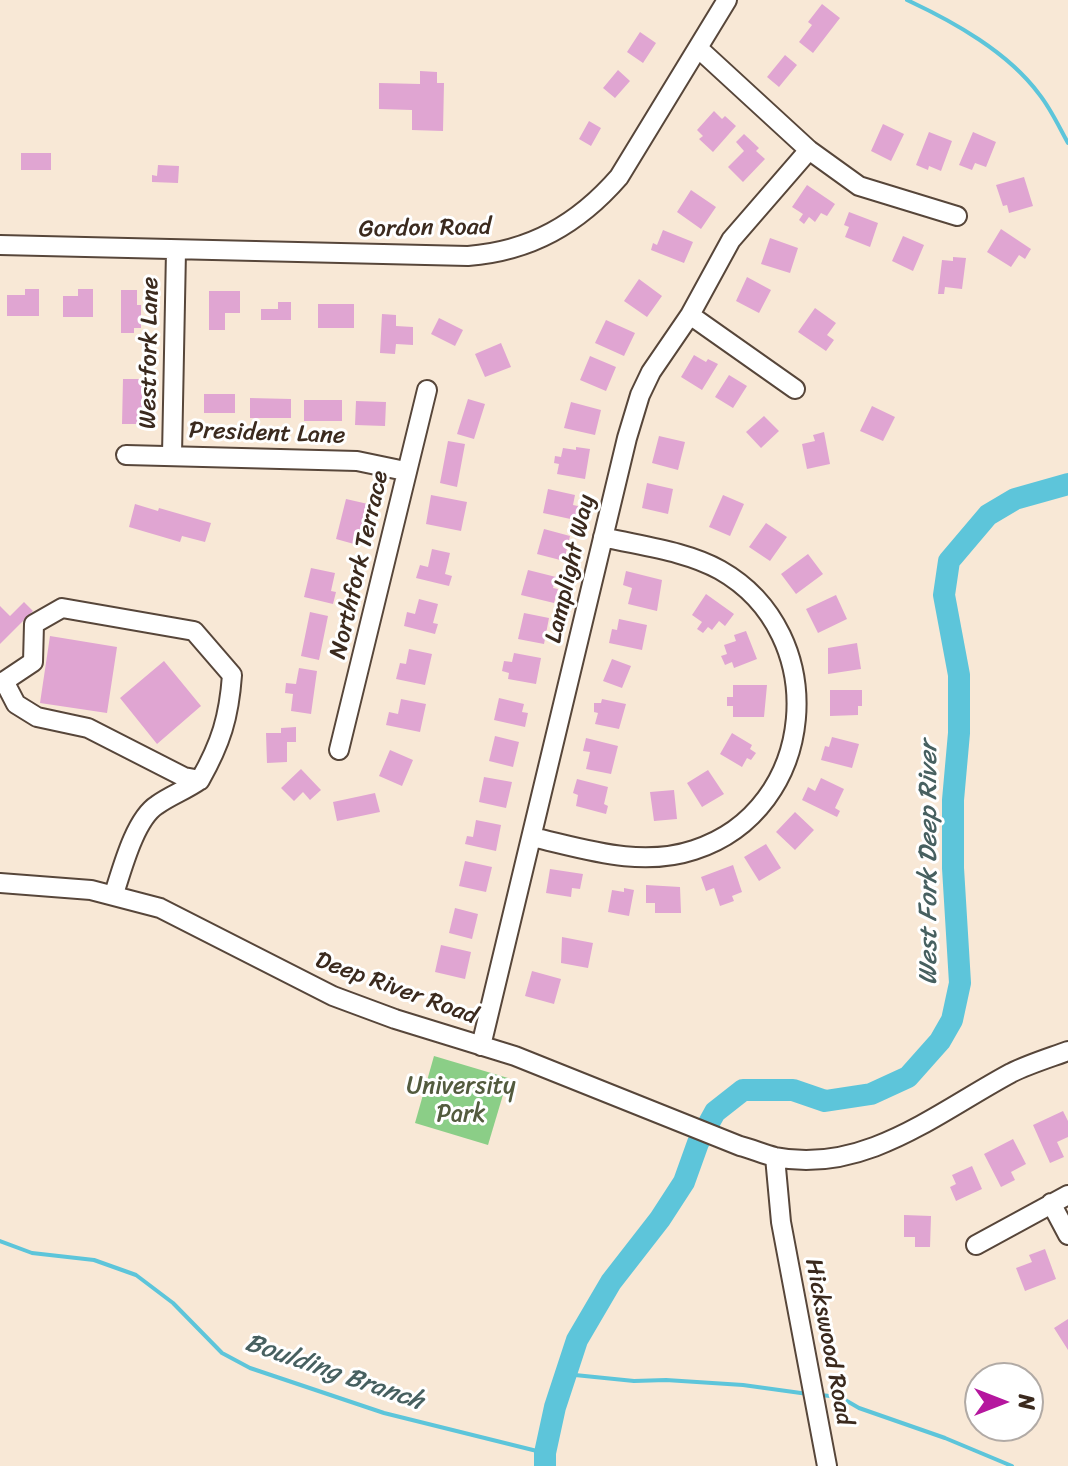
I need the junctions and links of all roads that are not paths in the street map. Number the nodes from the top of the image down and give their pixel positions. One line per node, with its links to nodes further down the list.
1 (727, 0): 2 (street, Gordon Road)
2 (698, 48): 3 (street); 6 (street, Gordon Road)
3 (809, 150): 4 (street); 7 (street, Lamplight Way)
4 (957, 216)
5 (0, 245): 6 (street, Gordon Road)
6 (176, 251): 11 (street, Westfork Lane)
7 (690, 315): 8 (street); 13 (street, Lamplight Way)
8 (795, 389)
9 (427, 390): 12 (street, Northfork Terrace)
10 (126, 455): 11 (street, President Lane)
11 (172, 455): 12 (street, President Lane)
12 (405, 471): 15 (street, Northfork Terrace)
13 (603, 537): 17 (street, Lamplight Way); 17 (street)
14 (2, 683): 16 (street); 16 (street)
15 (339, 750)
16 (200, 780): 19 (street)
17 (532, 837): 20 (street, Lamplight Way)
18 (0, 883): 19 (street, Deep River Road)
19 (114, 894): 20 (street, Deep River Road)
20 (481, 1046): 22 (street, Deep River Road)
21 (1068, 1051): 22 (street, Deep River Road)
22 (775, 1157): 26 (street, Hickswood Road)
23 (1059, 1199): 24 (street); 25 (street)
24 (1068, 1235)
25 (976, 1245)
26 (827, 1466)

